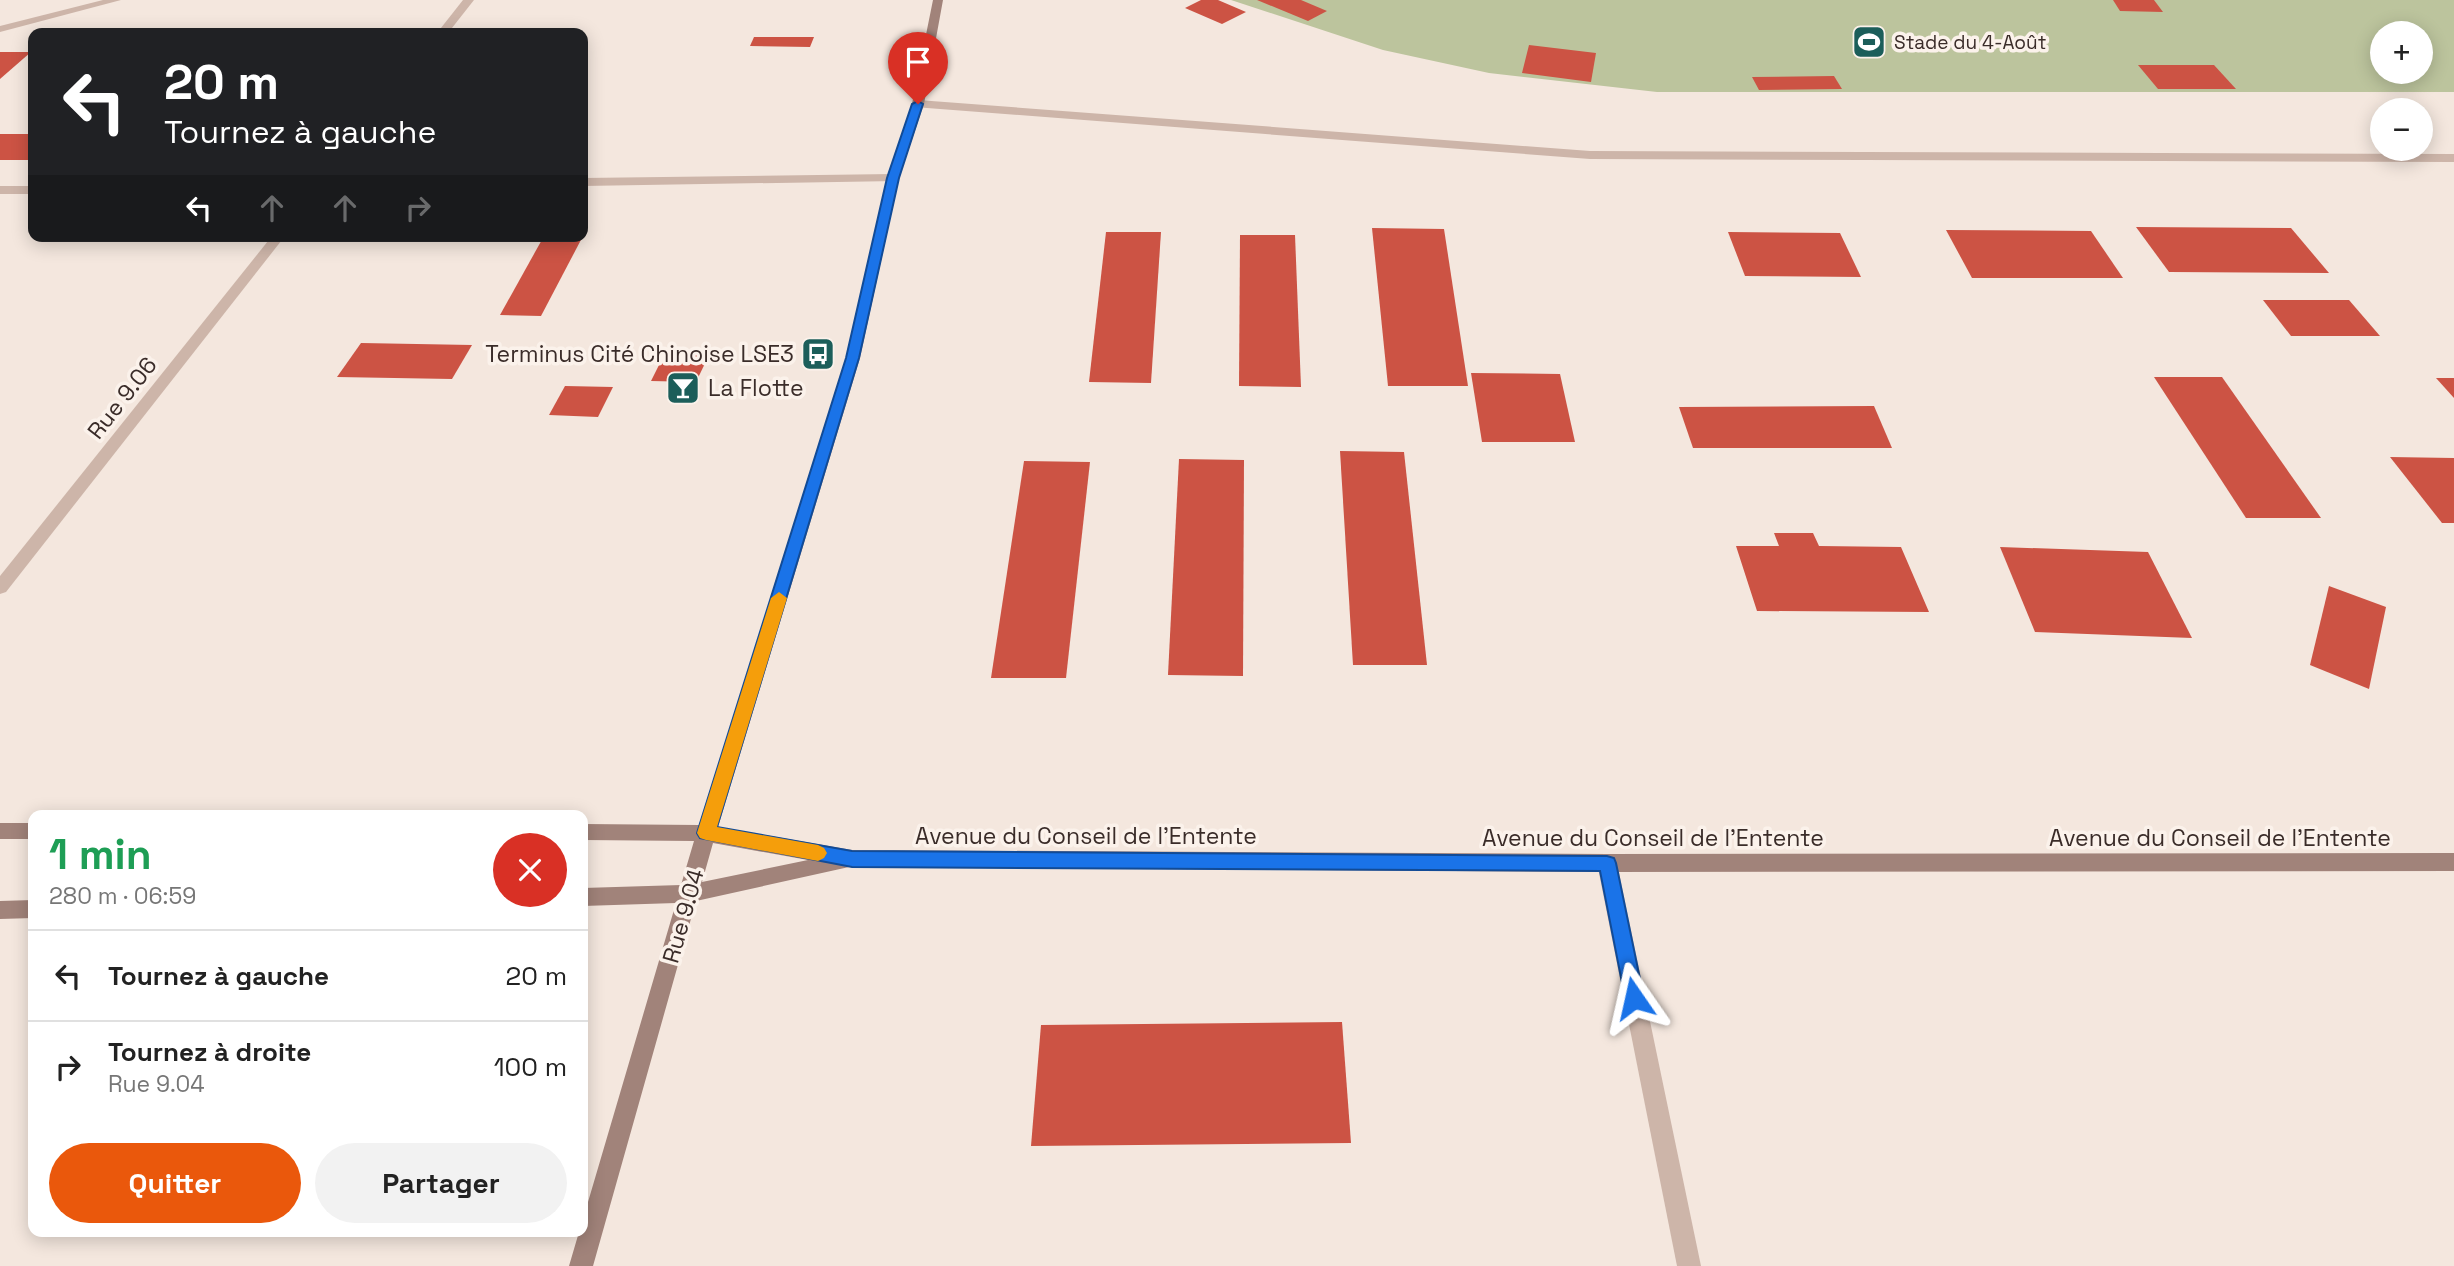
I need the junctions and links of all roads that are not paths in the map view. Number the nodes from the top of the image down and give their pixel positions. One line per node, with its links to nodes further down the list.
1 (116, 0): 5 (street)
2 (469, 0): 4 (street)
3 (937, 0): 6 (main road, Rue 9.04)
4 (447, 28)
5 (0, 29)
6 (918, 104): 7 (street); 8 (main road, Rue 9.04)
7 (2454, 158)
8 (893, 178): 9 (street); 17 (main road, Rue 9.04)
9 (588, 182)
10 (0, 190): 11 (street)
11 (28, 190)
12 (274, 242): 13 (street, Rue 9.06)
13 (0, 588)
14 (0, 831): 15 (main road)
15 (28, 831)
16 (588, 832): 17 (main road, Avenue du Conseil de l'Entente)
17 (706, 833): 18 (main road, Avenue du Conseil de l'Entente); 21 (main road, Rue 9.04)
18 (852, 859): 20 (main road, Avenue du Conseil de l'Entente); 21 (main road, Avenue du Conseil de l'Entente)
19 (2454, 862): 20 (main road, Avenue du Conseil de l'Entente)
20 (1607, 863): 26 (street)
21 (689, 894): 22 (main road, Avenue du Conseil de l'Entente); 25 (main road, Rue 9.04)
22 (588, 897)
23 (28, 909): 24 (main road)
24 (0, 910)
25 (581, 1266)
26 (1689, 1266)

